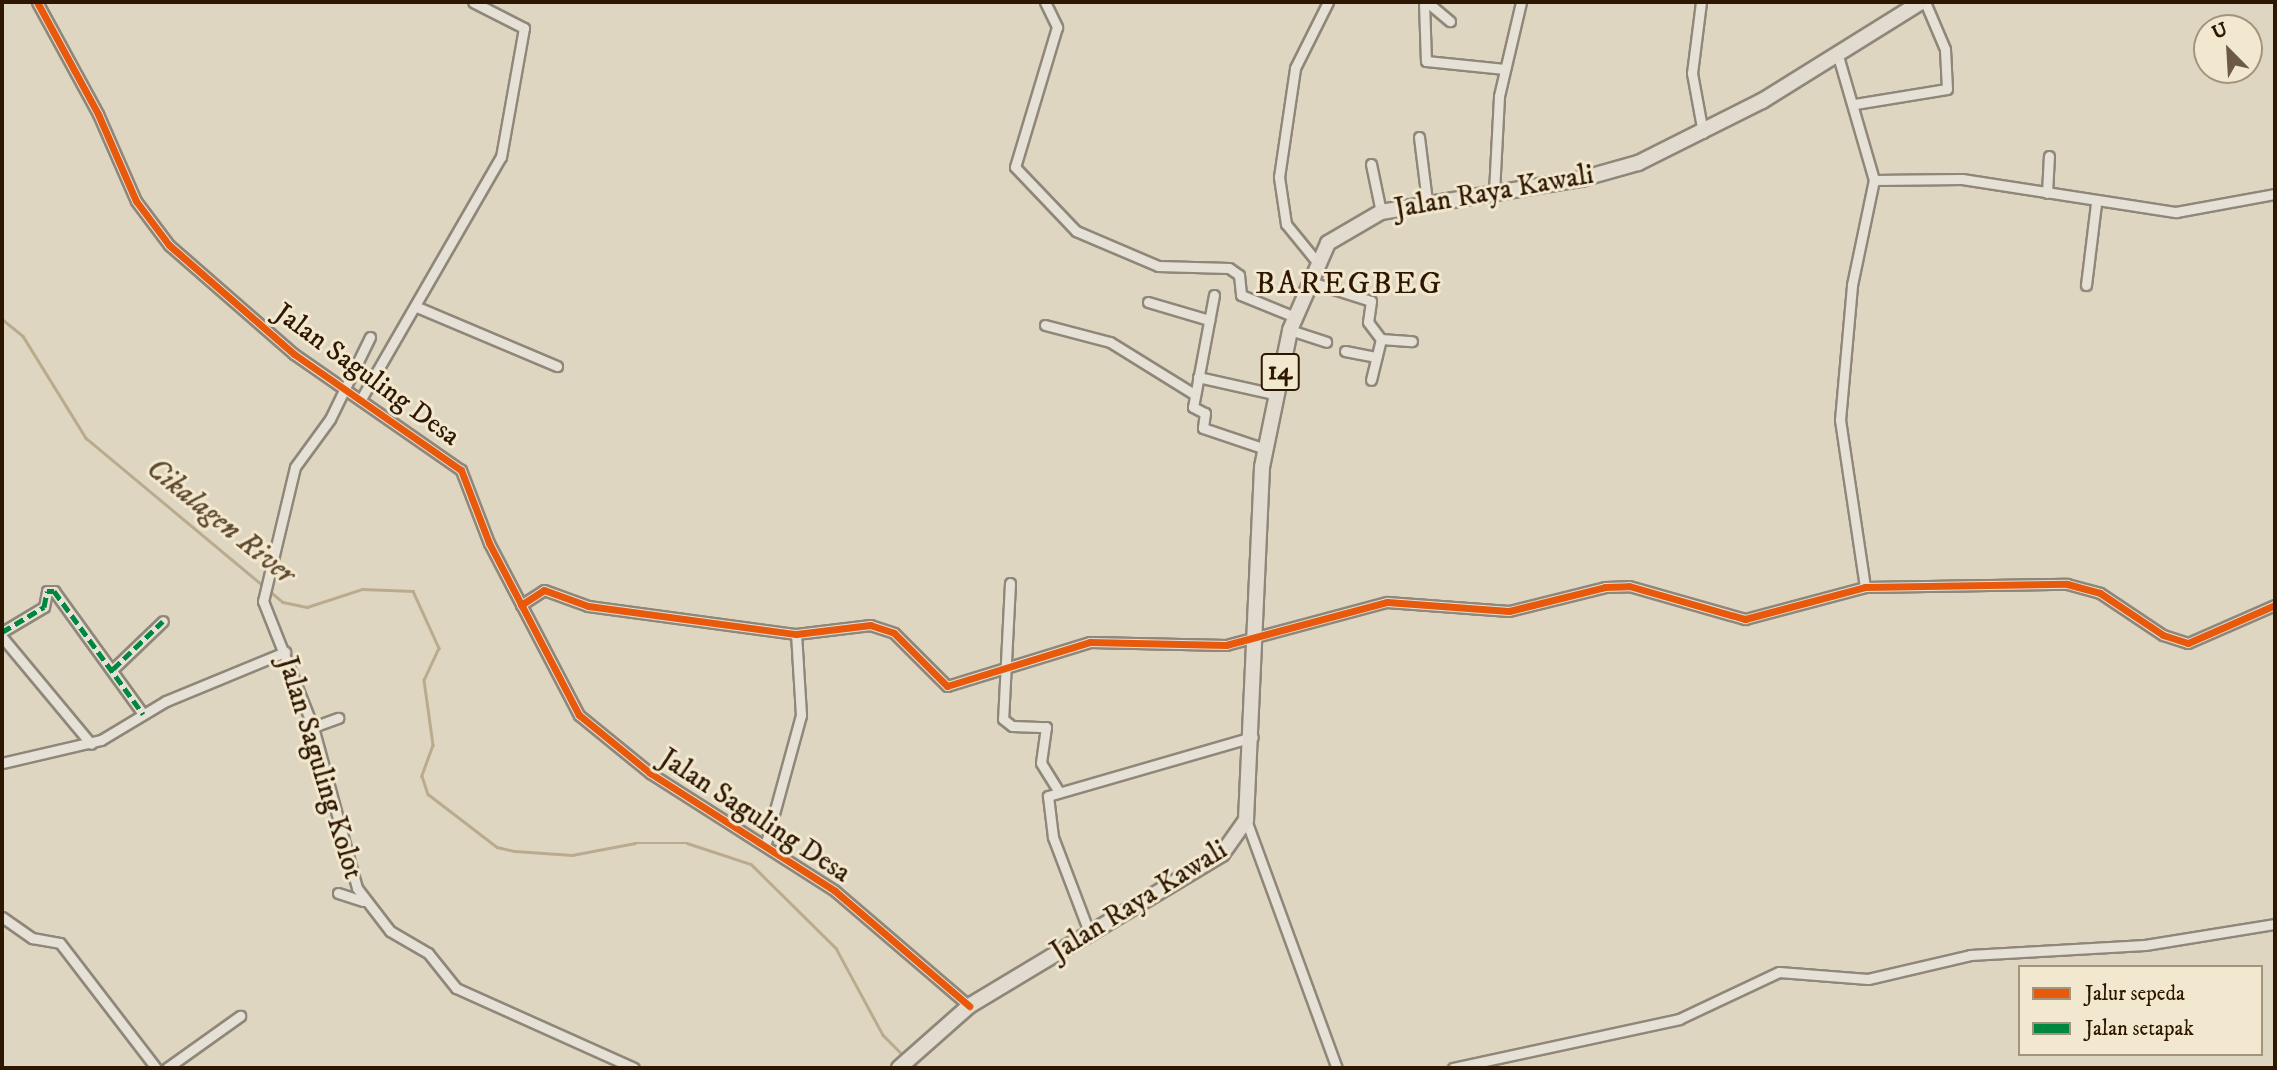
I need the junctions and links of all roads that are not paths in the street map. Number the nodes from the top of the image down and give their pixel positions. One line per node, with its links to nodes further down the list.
1 (37, 2): 42 (street, Jalan Saguling Desa)
2 (473, 2): 29 (street)
3 (1045, 2): 31 (street)
4 (1328, 2): 24 (street)
5 (1425, 2): 9 (street); 11 (street)
6 (1521, 2): 11 (street)
7 (1701, 2): 13 (street)
8 (1923, 2): 10 (highway, Jalan Raya Kawali / 14); 12 (street)
9 (1450, 21)
10 (1838, 56): 12 (street); 13 (highway, Jalan Raya Kawali / 14)
11 (1505, 69): 18 (street)
12 (1855, 104): 17 (street)
13 (1703, 133): 18 (highway, Jalan Raya Kawali / 14)
14 (1419, 137): 21 (street)
15 (2049, 156): 19 (street)
16 (1371, 164): 23 (street)
17 (1874, 180): 19 (street); 48 (street)
18 (1494, 192): 21 (highway, Jalan Raya Kawali / 14)
19 (2047, 193): 22 (street)
20 (2275, 194): 22 (street)
21 (1427, 201): 23 (highway, Jalan Raya Kawali / 14)
22 (2096, 203): 26 (street)
23 (1381, 212): 24 (highway, Jalan Raya Kawali / 14)
24 (1317, 262): 25 (highway, Jalan Raya Kawali / 14)
25 (1308, 281): 31 (highway, Jalan Raya Kawali / 14); 34 (street)
26 (2086, 285)
27 (1214, 295): 30 (street)
28 (1148, 303): 30 (street)
29 (417, 307): 39 (street); 45 (street)
30 (1209, 320): 40 (street)
31 (1293, 323): 36 (street); 44 (highway, Jalan Raya Kawali / 14)
32 (1045, 325): 43 (street)
33 (370, 337): 42 (street, Jalan Saguling Kolot)
34 (1381, 339): 35 (street); 38 (street)
35 (1412, 341)
36 (1326, 342)
37 (1345, 351): 38 (street)
38 (1377, 357): 41 (street)
39 (557, 366)
40 (1198, 377): 43 (street); 44 (street)
41 (1371, 380)
42 (347, 388): 45 (street, Jalan Saguling Desa); 55 (street, Jalan Saguling Kolot)
43 (1194, 394): 46 (street)
44 (1274, 394): 46 (highway, Jalan Raya Kawali / 14)
45 (362, 399): 49 (street, Jalan Saguling Desa)
46 (1265, 449): 54 (highway, Jalan Raya Kawali / 14)
47 (1010, 583): 57 (street)
48 (1865, 587): 50 (street); 54 (street)
49 (521, 604): 53 (street); 66 (street, Jalan Saguling Desa)
50 (2275, 605)
51 (163, 621): 56 (street)
52 (2, 634): 56 (street); 62 (street)
53 (796, 634): 57 (street); 66 (street)
54 (1257, 641): 57 (street); 61 (highway, Jalan Raya Kawali / 14)
55 (285, 652): 58 (street); 60 (street, Jalan Saguling Kolot)
56 (113, 669): 58 (street)
57 (1000, 673): 64 (street)
58 (143, 714): 62 (street)
59 (338, 718): 60 (street)
60 (313, 727): 68 (street, Jalan Saguling Kolot)
61 (1253, 737): 64 (street); 65 (highway, Jalan Raya Kawali / 14)
62 (90, 744): 63 (street)
63 (2, 763)
64 (1057, 789): 71 (street)
65 (1246, 820): 71 (highway, Jalan Raya Kawali); 78 (street)
66 (766, 843): 72 (street, Jalan Saguling Desa)
67 (338, 893): 68 (street)
68 (363, 901): 76 (street, Jalan Saguling Kolot)
69 (2, 917): 74 (street)
70 (2275, 924): 79 (street)
71 (1088, 932): 72 (highway, Jalan Raya Kawali)
72 (969, 1006): 77 (highway, Jalan Raya Kawali)
73 (240, 1016): 75 (street)
74 (156, 1068)
75 (167, 1068)
76 (634, 1068)
77 (899, 1068)
78 (1336, 1068)
79 (1453, 1068)

